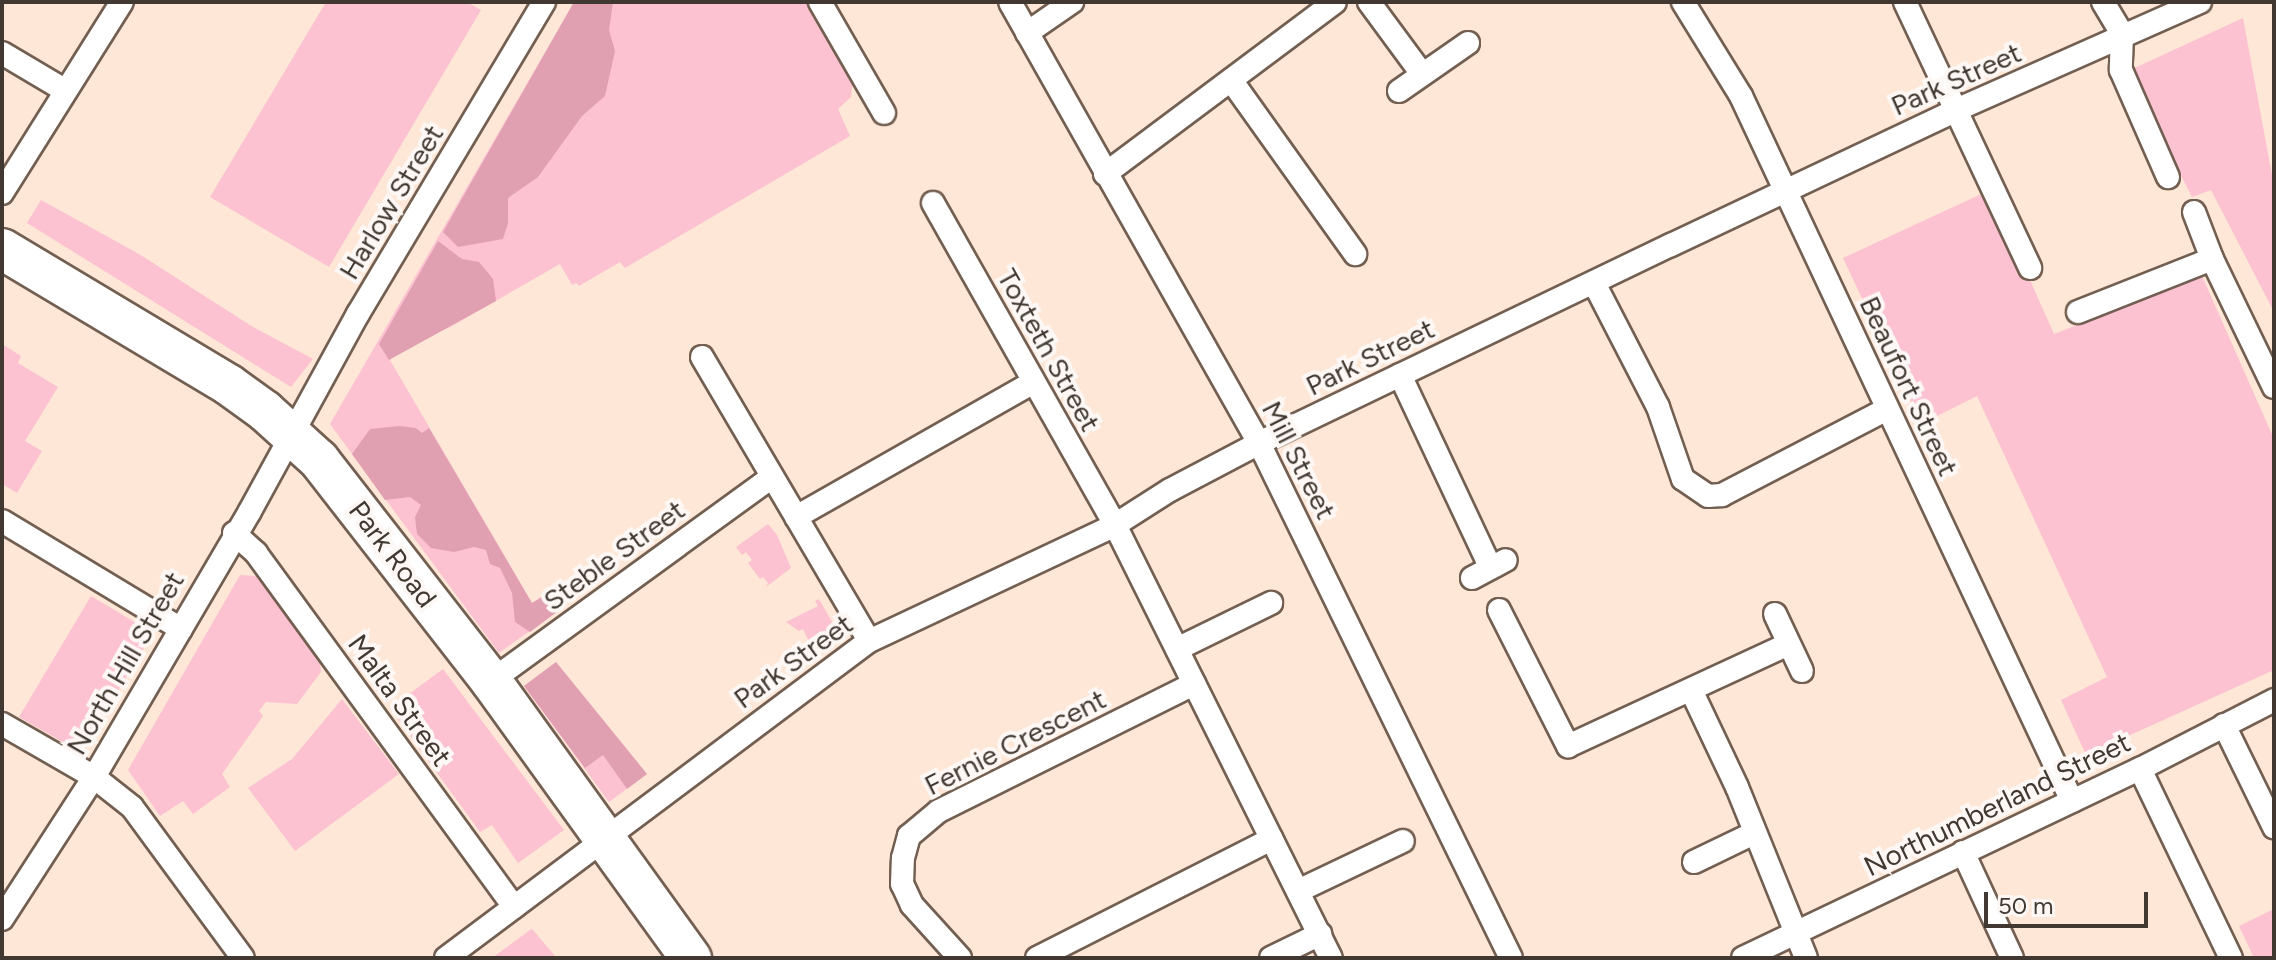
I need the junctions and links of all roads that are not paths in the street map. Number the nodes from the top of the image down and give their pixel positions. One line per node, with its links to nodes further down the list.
1 (122, 2): 18 (street)
2 (820, 2): 21 (street)
3 (1010, 2): 12 (street, Mill Street)
4 (1072, 2): 12 (street)
5 (1335, 2): 17 (street)
6 (1369, 2): 16 (street)
7 (1683, 2): 24 (street, Beaufort Street)
8 (1905, 2): 20 (street)
9 (2103, 2): 13 (street)
10 (2200, 2): 13 (street, Park Street)
11 (542, 3): 39 (street, Harlow Street)
12 (1027, 33): 22 (street, Mill Street)
13 (2122, 34): 20 (street, Park Street); 23 (street)
14 (1468, 43): 16 (street)
15 (2, 53): 18 (street)
16 (1422, 74): 19 (street)
17 (1231, 80): 22 (street); 29 (street)
18 (66, 91): 25 (street)
19 (1399, 91)
20 (1956, 110): 24 (street, Park Street); 31 (street)
21 (884, 113)
22 (1105, 174): 40 (street, Mill Street)
23 (2168, 177)
24 (1786, 191): 32 (street, Park Street); 38 (street, Beaufort Street)
25 (2, 193)
26 (933, 203): 36 (street, Toxteth Street)
27 (2194, 212): 30 (street)
28 (2, 249): 39 (highway, Park Road)
29 (1355, 254)
30 (2212, 259): 33 (street); 37 (street)
31 (2030, 268)
32 (1594, 283): 35 (street, Park Street); 38 (street)
33 (2078, 312)
34 (702, 357): 41 (street)
35 (1400, 375): 40 (street, Park Street); 46 (street)
36 (1032, 383): 42 (street); 44 (street, Toxteth Street)
37 (2274, 387)
38 (1887, 409): 63 (street, Beaufort Street)
39 (292, 433): 45 (street, North Hill Street); 55 (highway, Park Road)
40 (1259, 443): 44 (street, Park Street); 83 (street, Mill Street)
41 (772, 477): 42 (street); 55 (street, Steble Street)
42 (796, 517): 51 (street)
43 (2, 521): 50 (street)
44 (1115, 525): 51 (street, Park Street); 53 (street, Toxteth Street)
45 (234, 533): 50 (street, North Hill Street); 72 (street, Malta Street)
46 (1490, 568)
47 (1271, 603): 53 (street)
48 (1499, 610): 57 (street)
49 (1775, 614): 52 (street)
50 (181, 629): 62 (street, North Hill Street)
51 (869, 641): 66 (street, Park Street)
52 (1789, 644): 54 (street); 57 (street)
53 (1177, 649): 56 (street, Toxteth Street)
54 (1802, 671)
55 (491, 681): 66 (highway, Park Road)
56 (1194, 684): 67 (street, Toxteth Street); 79 (street, Fernie Crescent)
57 (1691, 690): 65 (street)
58 (2274, 700): 60 (street, Northumberland Street)
59 (2, 724): 62 (street)
60 (2224, 725): 61 (street, Northumberland Street); 64 (street)
61 (2140, 769): 63 (street, Northumberland Street); 87 (street)
62 (94, 777): 73 (street, North Hill Street); 77 (street)
63 (2072, 801): 69 (street, Northumberland Street)
64 (2274, 827)
65 (1754, 833): 70 (street); 75 (street)
66 (606, 838): 72 (street, Park Street); 78 (highway, Park Road)
67 (1272, 839): 71 (street, Toxteth Street); 80 (street)
68 (1403, 841): 71 (street)
69 (1963, 852): 75 (street, Northumberland Street); 86 (street)
70 (1694, 862)
71 (1298, 891): 74 (street, Toxteth Street)
72 (514, 907): 76 (street, Park Street)
73 (2, 919)
74 (1320, 934): 81 (street); 82 (street, Toxteth Street)
75 (1796, 934): 84 (street, Northumberland Street); 85 (street)
76 (453, 956)
77 (243, 958)
78 (691, 958)
79 (960, 958)
80 (1037, 958)
81 (1271, 958)
82 (1331, 958)
83 (1511, 958)
84 (1743, 958)
85 (1806, 958)
86 (2012, 958)
87 (2231, 958)

